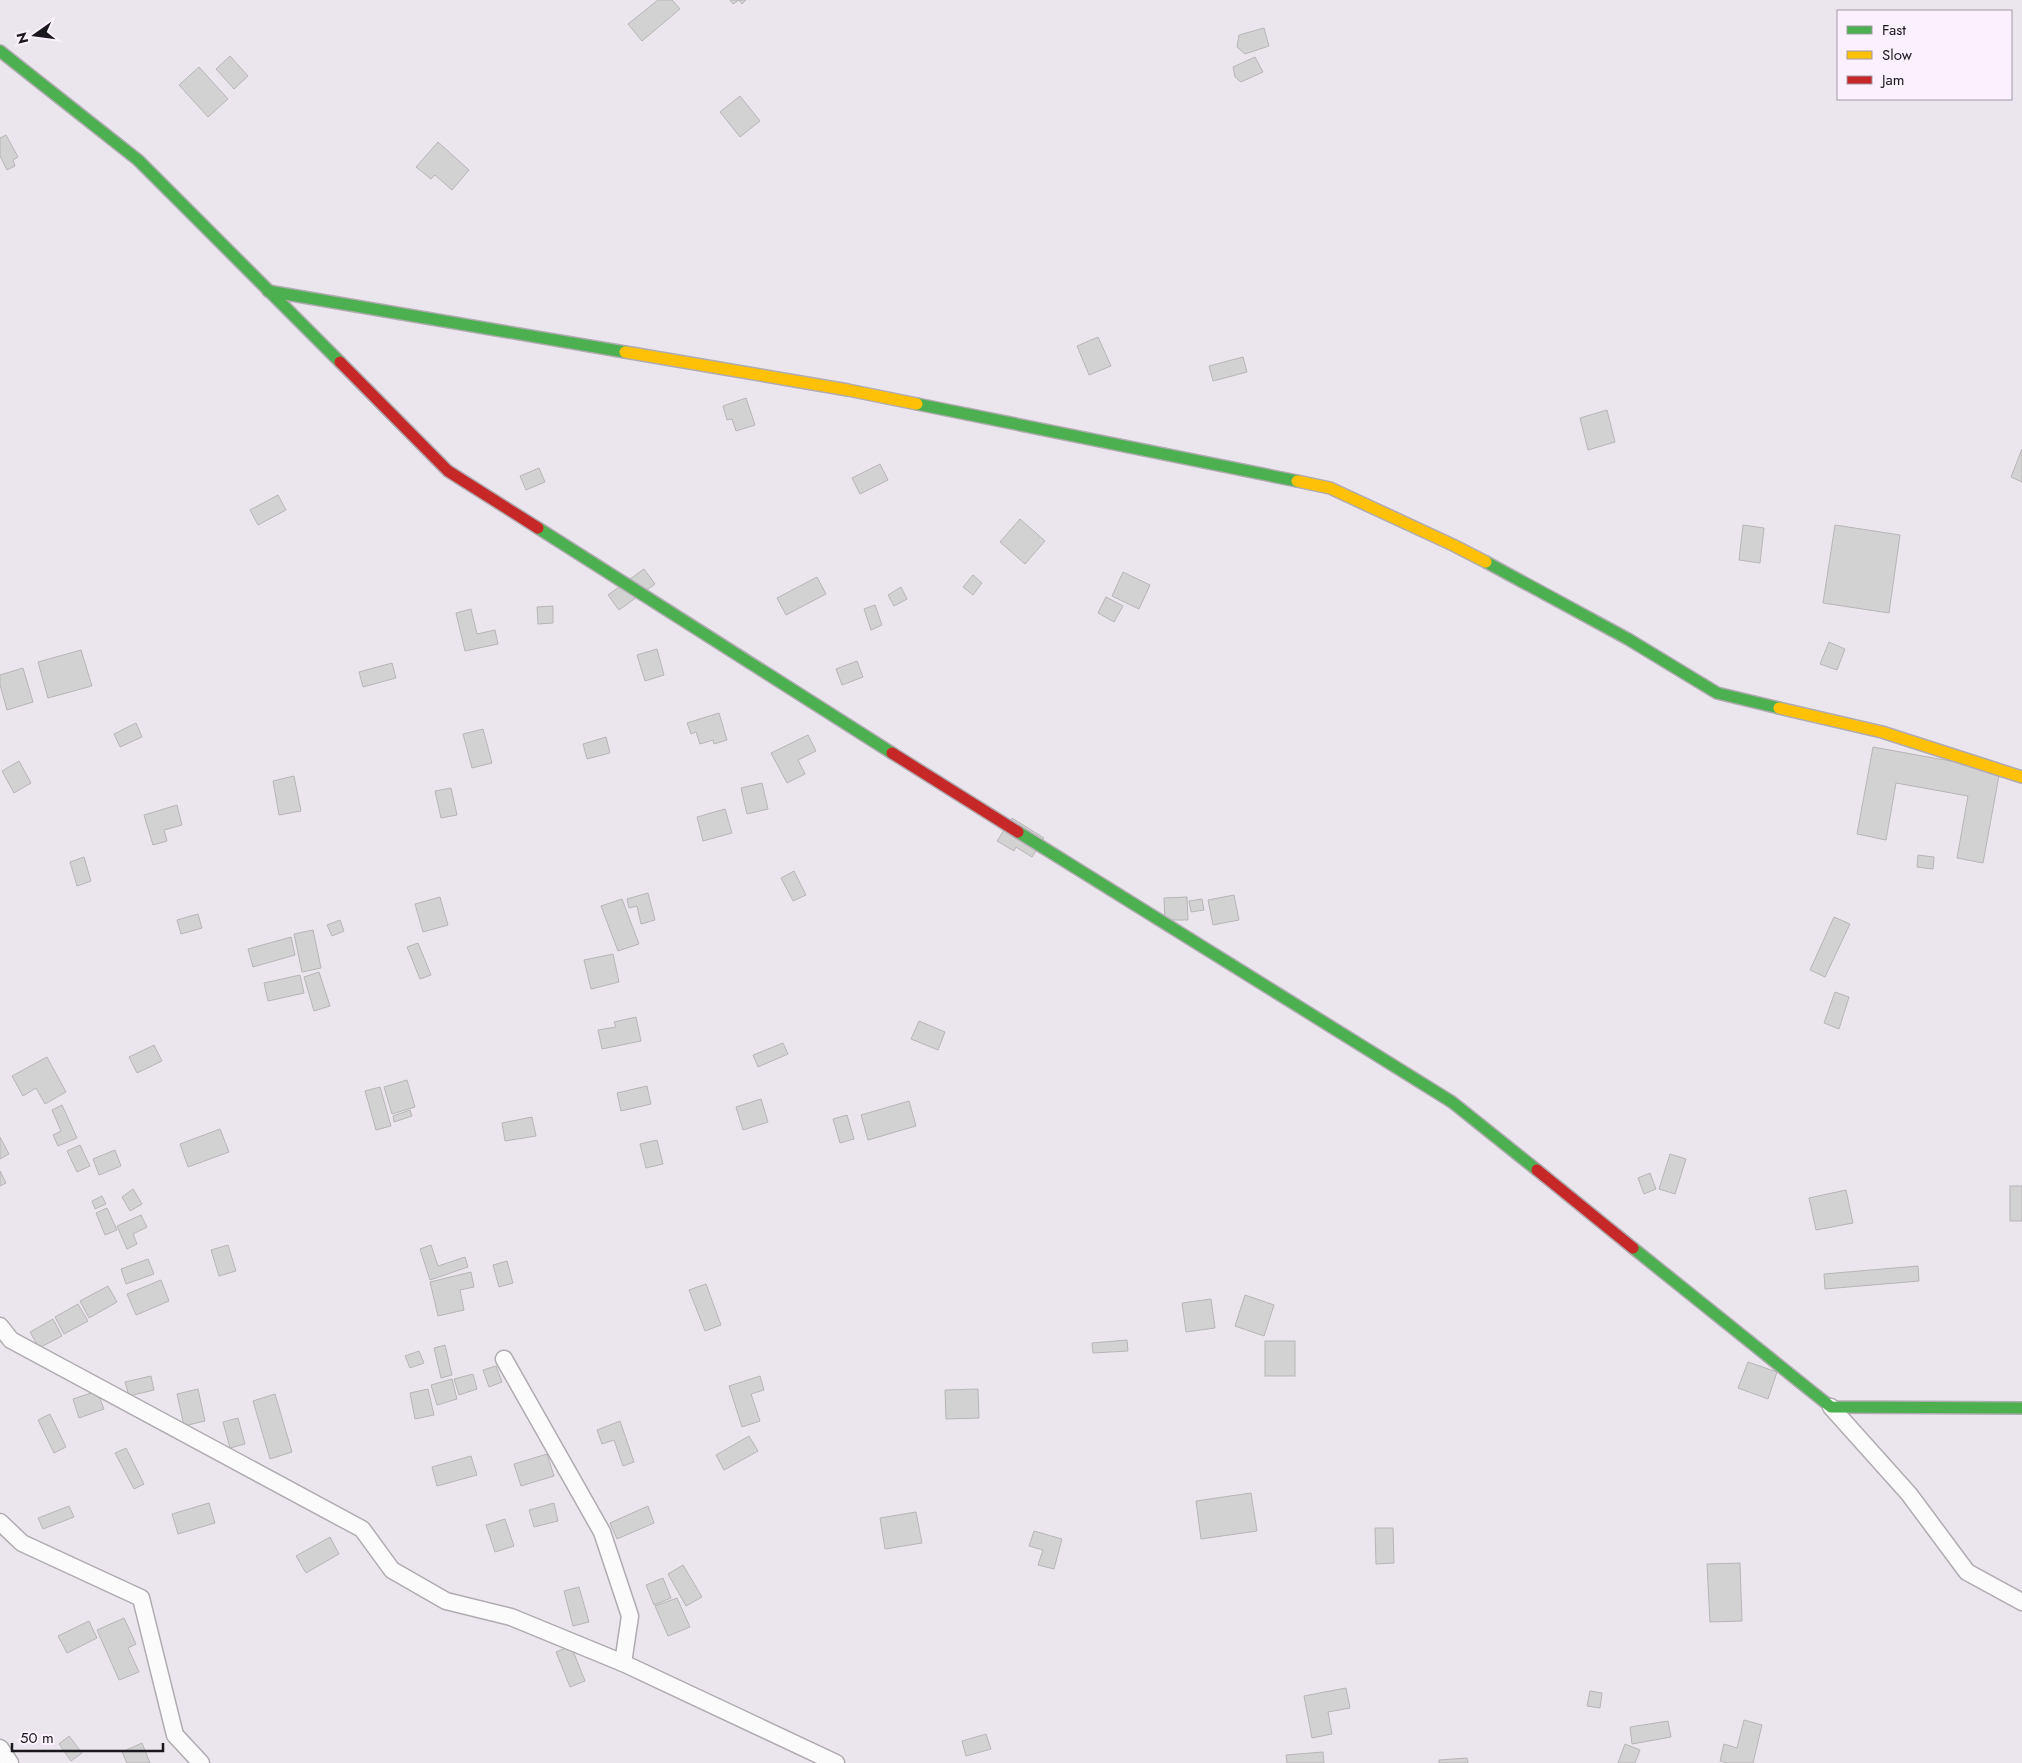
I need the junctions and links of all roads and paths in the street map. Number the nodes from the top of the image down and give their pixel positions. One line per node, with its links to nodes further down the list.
1 (0, 51): 2 (street)
2 (268, 291): 3 (street); 6 (street)
3 (2022, 777)
4 (0, 1326): 10 (street)
5 (504, 1359): 10 (street)
6 (1831, 1407): 7 (street); 9 (street)
7 (2022, 1408)
8 (0, 1522): 13 (street)
9 (2022, 1602)
10 (622, 1663): 14 (street)
11 (0, 1748): 12 (street)
12 (10, 1763)
13 (201, 1763)
14 (836, 1763)

